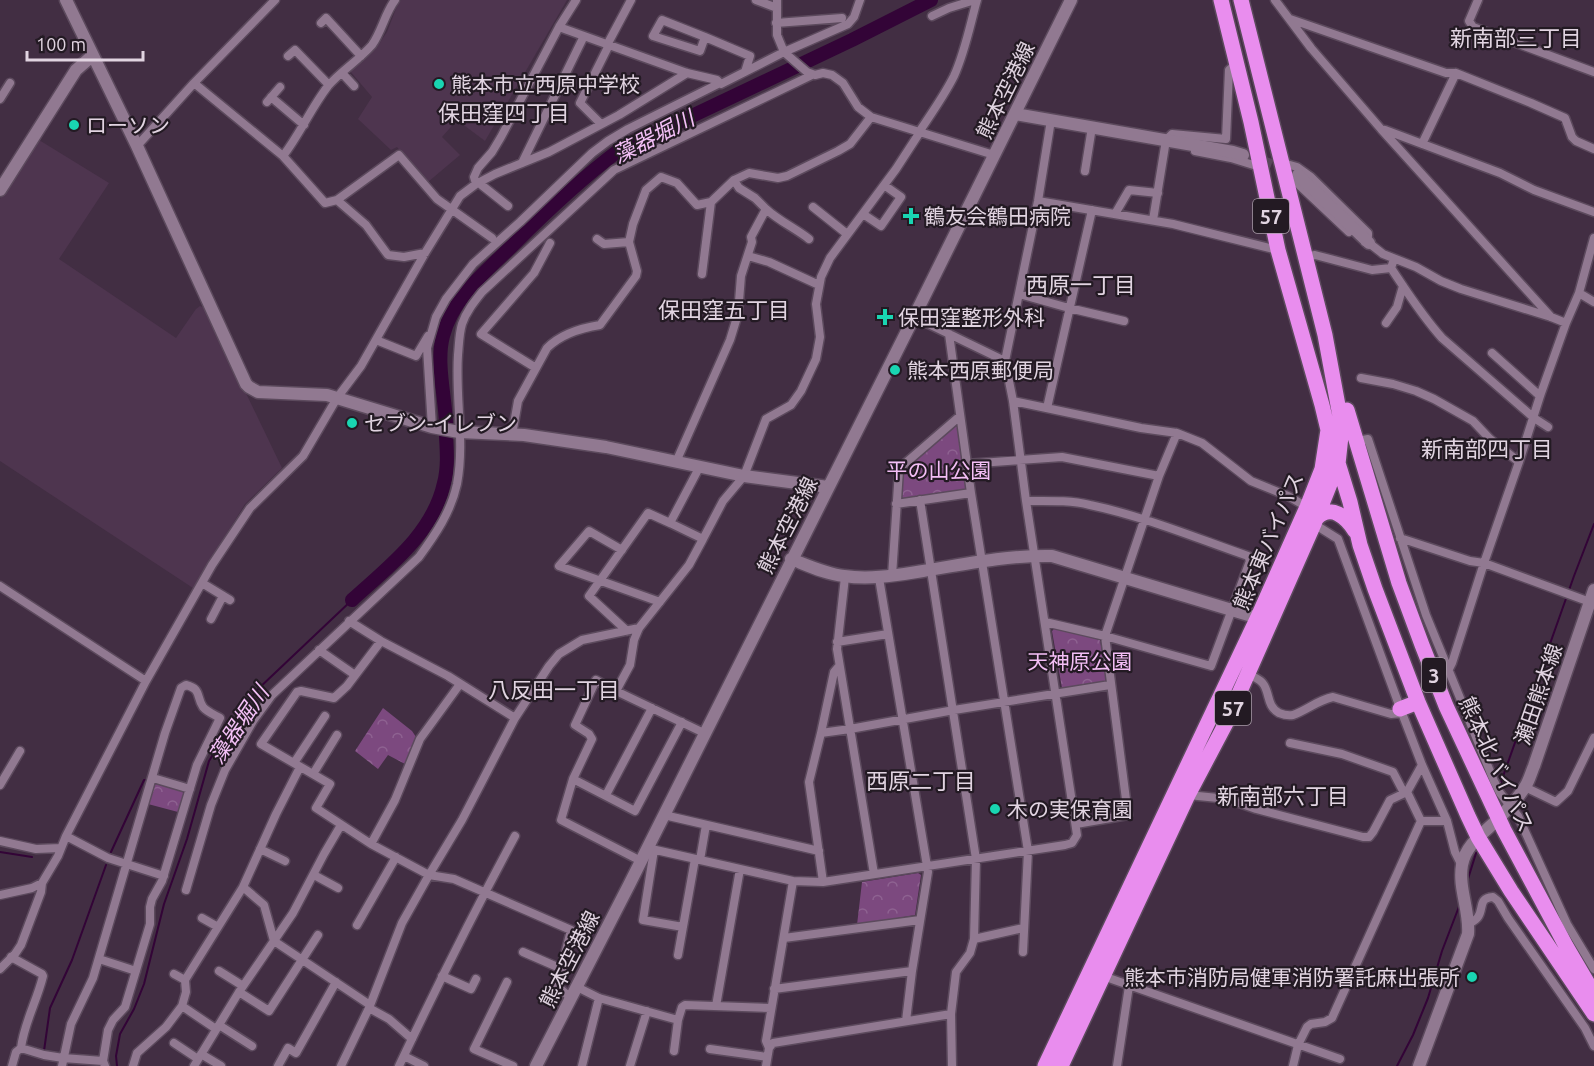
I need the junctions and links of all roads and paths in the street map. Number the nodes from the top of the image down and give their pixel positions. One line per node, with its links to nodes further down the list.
1 (66, 0): 25 (street)
2 (275, 0): 36 (street)
3 (395, 0): 27 (street)
4 (576, 0): 20 (street)
5 (631, 0): 23 (street)
6 (756, 0): 14 (street)
7 (860, 0): 24 (street)
8 (976, 0): 15 (street); 49 (street)
9 (1071, 0): 42 (street, 熊本空港線)
10 (1221, 0): 28 (highway, 熊本東バイパス / 57)
11 (1241, 0): 58 (highway, 熊本東バイパス / 57)
12 (1275, 0): 18 (street)
13 (1478, 0): 30 (street)
14 (777, 4): 19 (street)
15 (932, 16)
16 (326, 18): 27 (street)
17 (842, 18): 19 (street)
18 (1289, 18): 33 (street); 48 (street)
19 (776, 23): 24 (street)
20 (559, 27): 21 (street); 63 (street)
21 (584, 36): 23 (street); 57 (street)
22 (705, 37): 22 (street); 29 (street)
23 (608, 45): 32 (street); 45 (street)
24 (787, 53): 29 (street); 34 (street)
25 (92, 56): 52 (street); 65 (street)
26 (288, 56): 38 (street)
27 (361, 56): 31 (street)
28 (1236, 64): 50 (street); 59 (highway, 熊本東バイパス / 57)
29 (744, 72): 37 (street)
30 (1594, 72)
31 (342, 73): 38 (street); 39 (street)
32 (687, 73): 37 (street); 45 (street)
33 (1456, 73): 51 (street); 53 (street)
34 (810, 74): 43 (street); 122 (street)
35 (10, 83): 41 (street)
36 (194, 83): 52 (street); 56 (street)
37 (720, 83): 105 (street)
38 (329, 86): 46 (street)
39 (354, 86)
40 (280, 87): 46 (street)
41 (0, 99)
42 (1014, 114): 44 (street); 54 (street, 熊本空港線)
43 (871, 117): 49 (street); 62 (street)
44 (1051, 120): 47 (street); 68 (street)
45 (601, 124): 57 (street)
46 (304, 125): 56 (street)
47 (1092, 127): 50 (street); 60 (street)
48 (1382, 129): 51 (street); 101 (street)
49 (920, 132): 54 (street); 64 (street)
50 (1166, 142): 55 (street); 59 (street); 66 (street)
51 (1422, 144): 75 (street)
52 (137, 146): 114 (street)
53 (1594, 149)
54 (994, 155): 100 (street, 熊本空港線)
55 (1243, 155)
56 (283, 156): 67 (street)
57 (522, 163): 63 (street)
58 (1283, 163): 61 (highway, 熊本東バイパス / 57); 86 (street)
59 (1260, 166): 87 (highway, 熊本東バイパス / 57)
60 (1085, 171)
61 (1293, 178): 86 (street); 90 (highway, 熊本東バイパス / 57)
62 (734, 180): 69 (street); 73 (street)
63 (478, 184): 70 (street); 72 (street)
64 (884, 185): 76 (street); 76 (street)
65 (0, 190)
66 (1158, 193): 77 (street); 78 (street)
67 (337, 200): 72 (street); 88 (street)
68 (1038, 201): 74 (street); 97 (street)
69 (711, 202): 84 (street); 93 (street)
70 (508, 206)
71 (813, 207): 79 (street)
72 (453, 209): 80 (street); 88 (street)
73 (766, 209): 83 (street); 89 (street)
74 (1092, 210): 77 (street); 99 (street)
75 (1594, 212)
76 (863, 214): 79 (street)
77 (1114, 214): 78 (street)
78 (1154, 220): 87 (street)
79 (847, 234): 94 (street)
80 (492, 238)
81 (1594, 238): 96 (street)
82 (597, 239): 84 (street)
83 (809, 239)
84 (629, 242): 111 (street)
85 (550, 243): 111 (street)
86 (1369, 243): 91 (street)
87 (1278, 250): 121 (highway, 熊本東バイパス / 57)
88 (425, 253): 108 (street)
89 (748, 256): 94 (street); 127 (street)
90 (1306, 257): 92 (street); 107 (highway, 熊本東バイパス / 57)
91 (1395, 259): 92 (street); 101 (street)
92 (1391, 268): 95 (street)
93 (702, 274)
94 (819, 285): 132 (street)
95 (1403, 286): 103 (street); 118 (street)
96 (1579, 293): 98 (street); 104 (street)
97 (1019, 294): 99 (street); 110 (street)
98 (1594, 302)
99 (1069, 308): 102 (street); 116 (street)
100 (914, 316): 106 (street); 135 (street, 熊本空港線)
101 (1551, 317): 104 (street)
102 (1124, 321)
103 (1386, 323)
104 (1566, 323): 113 (street)
105 (434, 325): 108 (street); 119 (street)
106 (949, 334): 110 (street); 117 (street)
107 (1325, 335): 125 (highway, 熊本北バイパス / 3); 131 (highway, 熊本東バイパス / 57)
108 (376, 340): 114 (street)
109 (1492, 353): 113 (street)
110 (1005, 361): 115 (street)
111 (536, 368): 124 (street)
112 (1361, 378): 128 (street)
113 (1540, 396): 118 (street)
114 (337, 398): 119 (street); 158 (street)
115 (1013, 401): 116 (street); 126 (street)
116 (1047, 408): 123 (street)
117 (960, 416): 129 (street); 140 (street)
118 (1534, 418): 120 (street); 128 (street)
119 (432, 427): 122 (street)
120 (1548, 427)
121 (1328, 430): 131 (highway, 3); 136 (highway, 熊本東バイパス / 57)
122 (459, 432): 124 (street); 165 (street)
123 (1177, 433): 133 (street); 141 (street)
124 (512, 435): 127 (street)
125 (1357, 441): 134 (highway, 熊本北バイパス / 3); 145 (street)
126 (1021, 459): 129 (street); 133 (street); 139 (street)
127 (676, 462): 130 (street)
128 (1519, 462): 151 (street)
129 (966, 464): 137 (street)
130 (699, 468): 132 (street); 143 (street)
131 (1338, 468): 134 (highway); 136 (highway); 141 (highway, 熊本東バイパス / 57); 144 (highway, 3)
132 (744, 476): 135 (street); 146 (street)
133 (1160, 476): 142 (street)
134 (1369, 482): 176 (highway, 熊本北バイパス / 3)
135 (828, 487): 149 (street, 熊本空港線)
136 (1314, 489): 141 (highway, 熊本東バイパス / 57)
137 (970, 493): 138 (street); 150 (street)
138 (920, 500): 140 (street); 152 (street)
139 (1026, 501): 142 (street); 148 (street)
140 (896, 504): 154 (street)
141 (1313, 516): 144 (highway); 164 (highway, 熊本東バイパス / 57); 187 (street)
142 (1144, 520): 156 (street); 162 (street)
143 (670, 524): 146 (street); 147 (street)
144 (1358, 536): 184 (highway, 3)
145 (1400, 538): 151 (street); 176 (street)
146 (703, 539): 161 (street)
147 (622, 550): 157 (street); 157 (street)
148 (1034, 555): 150 (street); 156 (street); 166 (street)
149 (791, 559): 153 (street); 193 (street, 熊本空港線)
150 (982, 562): 152 (street); 183 (street)
151 (1484, 562): 160 (street); 176 (street)
152 (932, 569): 154 (street); 186 (street)
153 (845, 576): 155 (street); 172 (street)
154 (892, 576): 155 (street)
155 (879, 578): 169 (street)
156 (1124, 578): 162 (street); 170 (street)
157 (600, 581): 161 (street); 168 (street)
158 (202, 583): 163 (street); 178 (street)
159 (0, 586): 178 (street)
160 (1592, 596): 205 (street, 瀬田熊本線)
161 (660, 602): 167 (street)
162 (1232, 611): 164 (street); 170 (street)
163 (211, 619)
164 (1264, 620): 175 (highway, 熊本東バイパス / 57); 322 (highway, 熊本東バイパス / 57)
165 (349, 621): 171 (street); 173 (street)
166 (1045, 622): 170 (street); 182 (street)
167 (639, 628): 168 (street); 181 (street)
168 (627, 631): 189 (street)
169 (888, 634): 172 (street); 190 (street)
170 (1105, 636): 180 (street)
171 (381, 641): 177 (street); 179 (street)
172 (837, 642): 174 (street)
173 (319, 650): 177 (street); 246 (street)
174 (839, 666): 192 (street); 194 (street)
175 (1248, 674): 187 (street); 209 (highway, 熊本東バイパス / 57)
176 (1442, 674): 210 (street); 212 (highway, 熊本北バイパス / 3)
177 (355, 675): 199 (street)
178 (146, 681): 218 (street)
179 (460, 684): 189 (street); 222 (street)
180 (1110, 685): 182 (street); 215 (street)
181 (616, 691): 185 (street); 203 (street)
182 (1055, 694): 183 (street); 215 (street)
183 (1003, 702): 186 (street); 227 (street)
184 (1418, 702): 187 (highway); 220 (highway, 3)
185 (652, 708): 191 (street); 208 (street)
186 (954, 710): 190 (street); 229 (street)
187 (1401, 711): 200 (street)
188 (325, 716): 199 (street)
189 (515, 718): 239 (street)
190 (903, 719): 192 (street); 235 (street)
191 (682, 722): 193 (street); 208 (street)
192 (850, 729): 194 (street); 237 (street)
193 (705, 733): 211 (street, 熊本空港線)
194 (821, 733): 226 (street)
195 (337, 735): 201 (street)
196 (1594, 738): 205 (street)
197 (1290, 743): 207 (street)
198 (20, 751): 204 (street)
199 (297, 765): 201 (street); 224 (street)
200 (1422, 765): 207 (street); 214 (street)
201 (313, 774): 216 (street)
202 (153, 778): 206 (street); 206 (street); 233 (street)
203 (573, 779): 208 (street); 232 (street)
204 (0, 785)
205 (1525, 787): 210 (street, 瀬田熊本線)
206 (190, 789): 240 (street)
207 (1406, 793): 209 (street); 213 (street)
208 (606, 795)
209 (1188, 795): 274 (highway, 熊本東バイパス / 57)
210 (1509, 806): 212 (street, 瀬田熊本線); 268 (street)
211 (664, 815): 217 (street); 225 (street, 熊本空港線)
212 (1498, 819): 220 (street, 瀬田熊本線); 283 (highway, 熊本北バイパス / 3)
213 (1421, 821): 214 (street); 297 (street)
214 (1447, 821): 234 (street)
215 (1076, 824): 227 (street)
216 (341, 825): 222 (street); 238 (street)
217 (706, 825): 226 (street); 230 (street)
218 (66, 836): 223 (street); 233 (street)
219 (515, 836): 247 (street)
220 (1478, 837): 234 (street, 瀬田熊本線); 291 (highway, 3)
221 (0, 841): 223 (street)
222 (371, 844): 228 (street)
223 (61, 848): 243 (street)
224 (260, 849): 231 (street); 244 (street)
225 (650, 849): 230 (street); 232 (street, 熊本空港線); 254 (street)
226 (819, 851): 242 (street)
227 (1028, 851): 229 (street); 255 (street)
228 (396, 857): 239 (street); 252 (street)
229 (976, 859): 235 (street); 258 (street)
230 (697, 860): 236 (street); 254 (street)
231 (285, 861)
232 (641, 861): 282 (street, 熊本空港線)
233 (127, 864): 240 (street); 264 (street)
234 (1462, 866): 251 (street)
235 (926, 867): 237 (street); 250 (street)
236 (740, 869): 241 (street); 286 (street)
237 (874, 874): 242 (street)
238 (314, 875): 245 (street); 259 (street)
239 (429, 875): 247 (street); 287 (street)
240 (164, 876): 269 (street)
241 (793, 881): 242 (street); 257 (street)
242 (823, 882)
243 (42, 883): 248 (street); 263 (street)
244 (243, 887): 253 (street); 259 (street)
245 (338, 888)
246 (186, 890)
247 (484, 893): 267 (street); 273 (street)
248 (0, 895)
249 (202, 918): 253 (street)
250 (920, 920): 257 (street); 271 (street)
251 (1469, 924): 299 (street); 326 (street)
252 (357, 925)
253 (218, 927): 275 (street)
254 (683, 927): 262 (street)
255 (1023, 928): 258 (street); 261 (street)
256 (318, 935): 265 (street)
257 (784, 938): 281 (street)
258 (974, 939): 290 (street)
259 (274, 941): 265 (street); 280 (street)
260 (523, 952): 267 (street)
261 (1023, 952)
262 (678, 955)
263 (6, 958): 266 (street); 300 (street)
264 (99, 959): 269 (street); 307 (street)
265 (302, 960): 277 (street); 280 (street)
266 (0, 969)
267 (562, 969): 282 (street)
268 (1594, 969)
269 (136, 971): 309 (street)
270 (219, 971): 280 (street)
271 (912, 971): 281 (street); 293 (street)
272 (174, 974): 275 (street)
273 (442, 976): 276 (street); 295 (street)
274 (1103, 976): 279 (street); 323 (highway, 熊本東バイパス / 57)
275 (186, 980): 285 (street)
276 (476, 980)
277 (336, 982): 287 (street); 313 (street)
278 (507, 982): 317 (street)
279 (1129, 986): 297 (street); 324 (street)
280 (241, 989): 294 (street)
281 (774, 989): 288 (street)
282 (574, 992): 284 (street); 318 (street, 熊本空港線)
283 (1594, 994)
284 (599, 998): 289 (street); 319 (street)
285 (182, 1006): 294 (street); 310 (street)
286 (716, 1006): 288 (street); 292 (street)
287 (370, 1007): 295 (street); 314 (street)
288 (771, 1008): 301 (street)
289 (647, 1011): 292 (street); 320 (street)
290 (951, 1014): 293 (street); 321 (street)
291 (1594, 1014)
292 (678, 1020): 303 (street)
293 (906, 1021): 301 (street)
294 (217, 1027): 298 (street); 306 (street)
295 (412, 1039): 304 (street)
296 (174, 1043): 306 (street)
297 (1298, 1045): 305 (street); 325 (street)
298 (252, 1046)
299 (1594, 1046)
300 (21, 1048): 307 (street); 311 (street)
301 (769, 1048): 308 (street)
302 (710, 1049): 308 (street)
303 (674, 1051)
304 (404, 1056): 315 (street); 316 (street)
305 (1340, 1059)
306 (198, 1060): 312 (street)
307 (63, 1062): 309 (street)
308 (767, 1062)
309 (104, 1063)
310 (136, 1065)
311 (12, 1066)
312 (221, 1066)
313 (278, 1066)
314 (341, 1066)
315 (399, 1066)
316 (424, 1066)
317 (513, 1066)
318 (536, 1066)
319 (582, 1066)
320 (630, 1066)
321 (952, 1066)
322 (1045, 1066)
323 (1061, 1066)
324 (1117, 1066)
325 (1293, 1066)
326 (1419, 1066)

